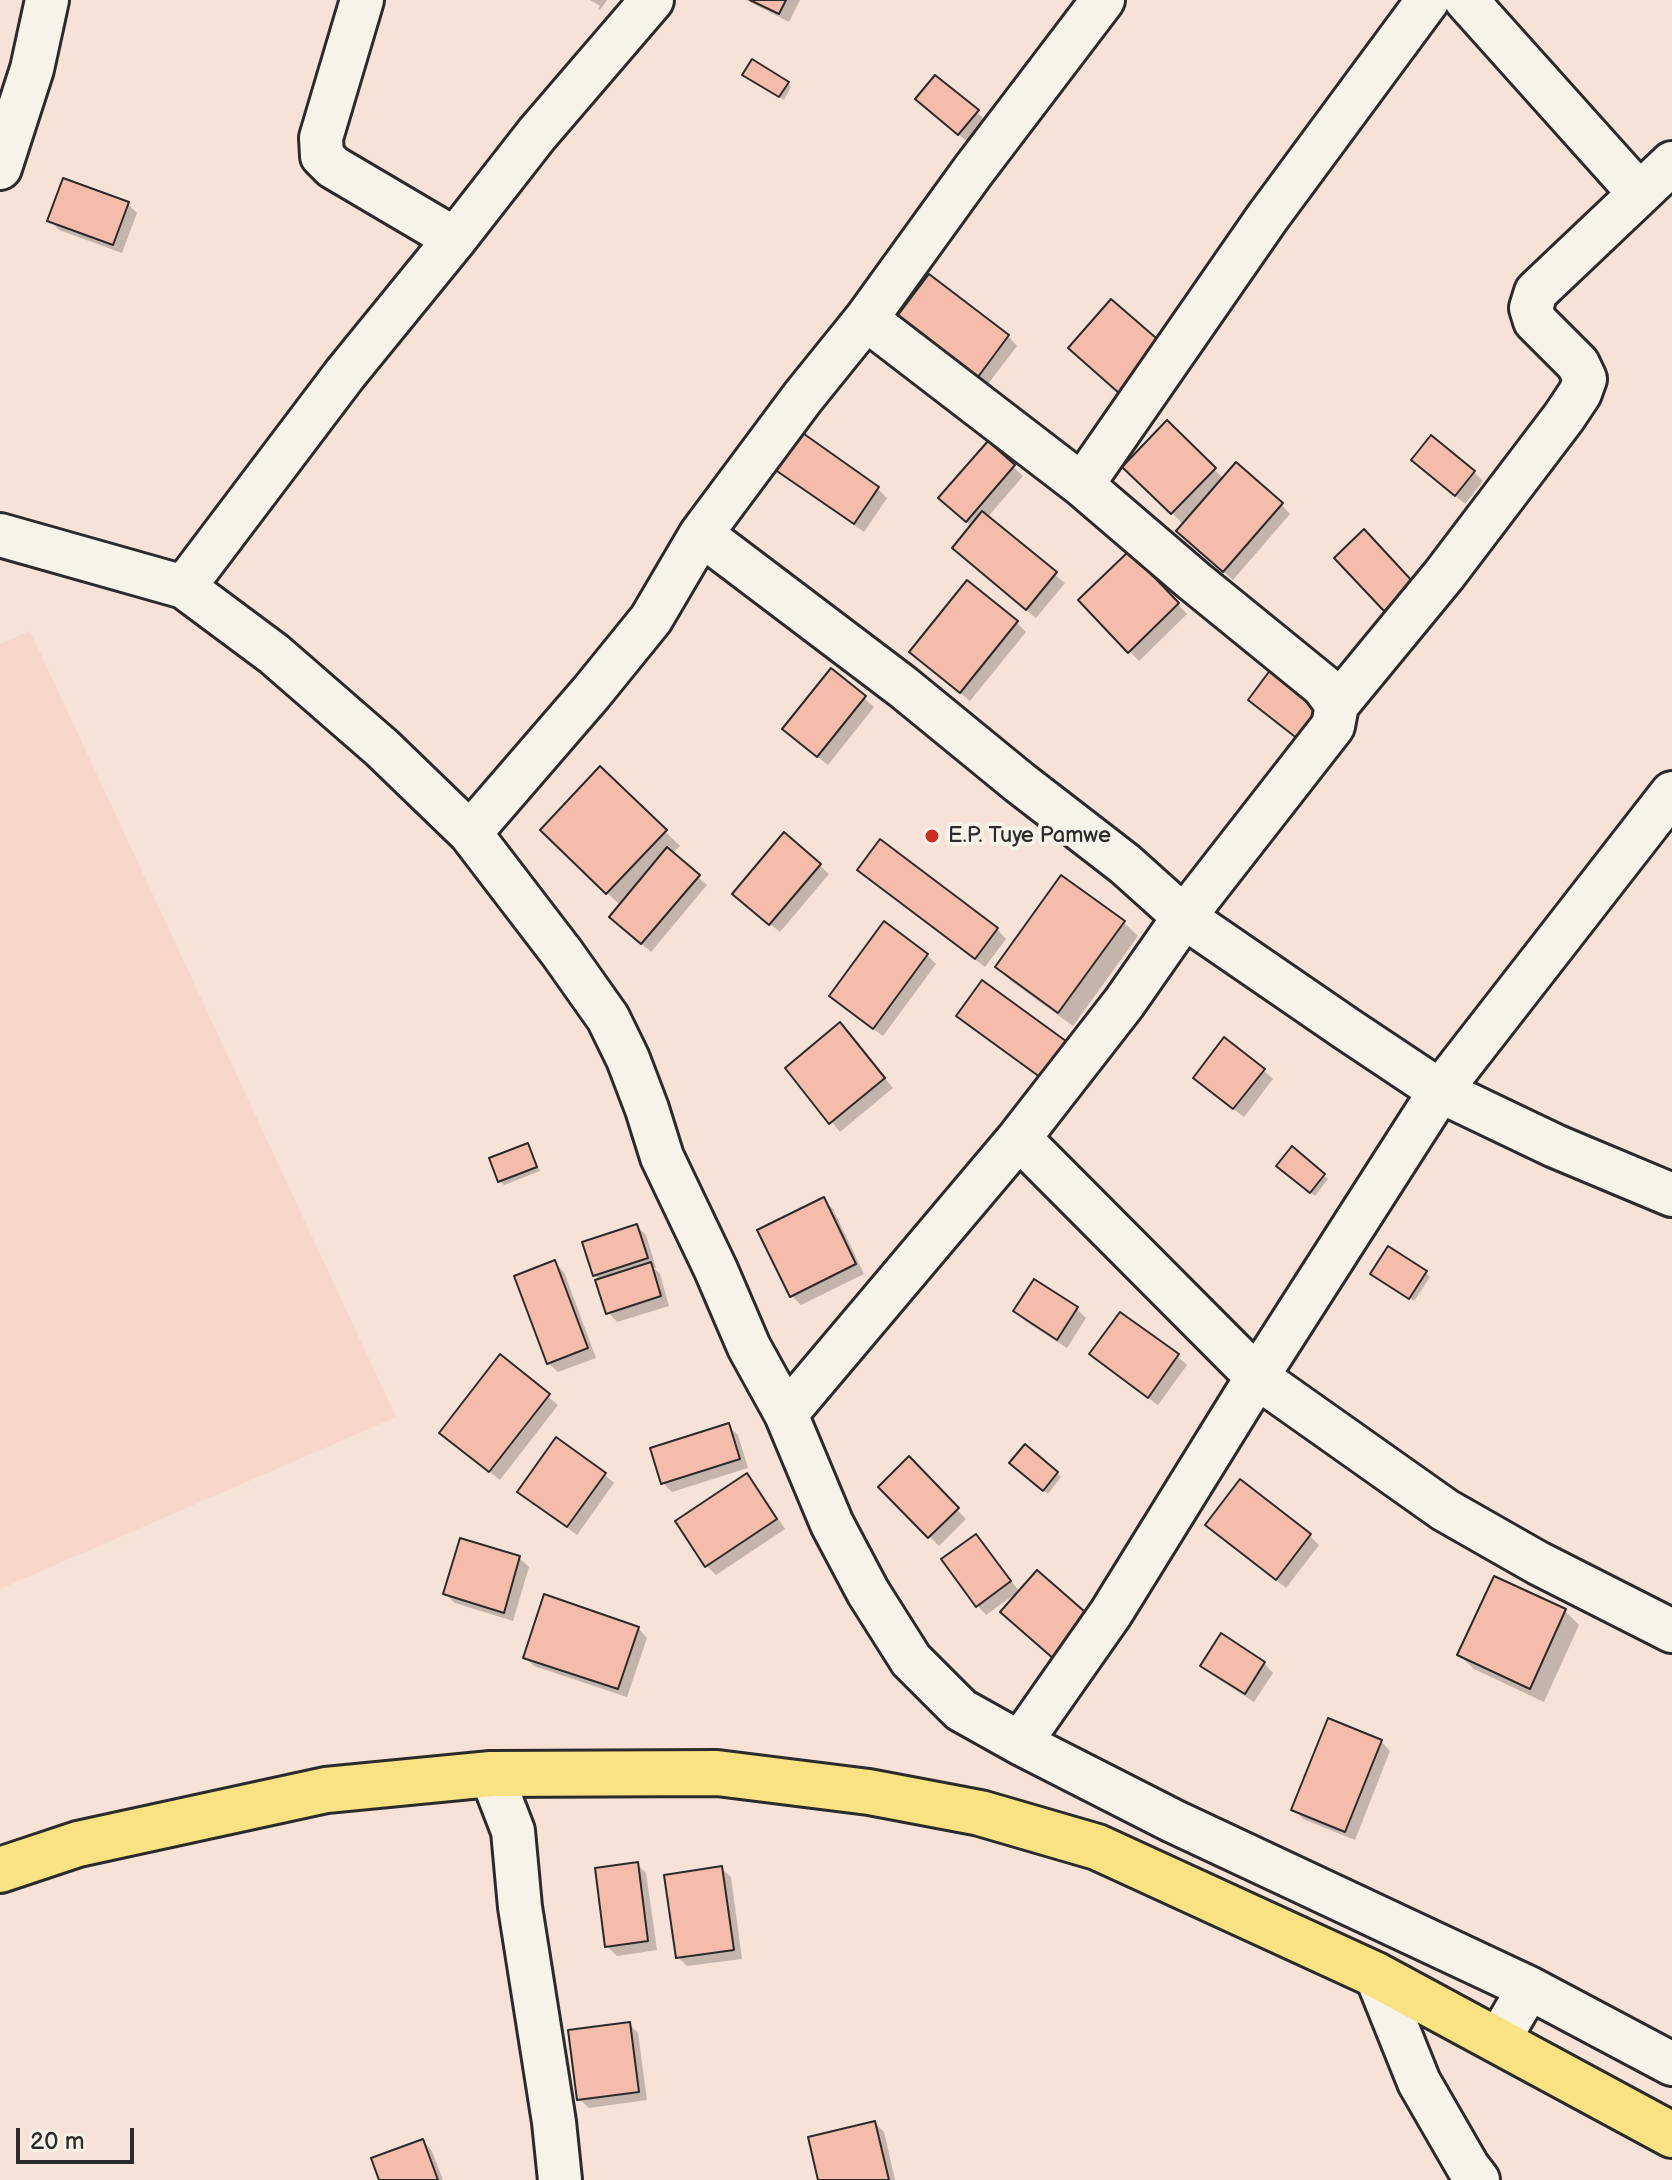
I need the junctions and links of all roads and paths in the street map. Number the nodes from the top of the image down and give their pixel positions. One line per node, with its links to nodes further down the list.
1 (47, 0): 8 (street)
2 (362, 0): 10 (street)
3 (652, 0): 10 (street)
4 (1103, 0): 11 (street)
5 (1428, 0): 12 (street)
6 (1466, 0): 9 (street)
7 (1672, 163): 9 (street)
8 (0, 168)
9 (1639, 193): 16 (street)
10 (455, 239): 15 (street)
11 (866, 319): 12 (street); 13 (street)
12 (1082, 485): 16 (street)
13 (701, 534): 18 (street); 19 (street)
14 (0, 535): 15 (street)
15 (184, 587): 18 (street)
16 (1337, 705): 19 (street)
17 (1672, 793): 20 (street)
18 (470, 833): 24 (street)
19 (1184, 917): 20 (street); 21 (street)
20 (1440, 1091): 22 (street); 23 (street)
21 (1019, 1138): 23 (street); 24 (street)
22 (1672, 1195)
23 (1257, 1377): 25 (street); 26 (street)
24 (786, 1414): 26 (street)
25 (1672, 1631)
26 (1020, 1743): 30 (street)
27 (491, 1774): 28 (main road); 29 (main road); 34 (street)
28 (0, 1870)
29 (1376, 1975): 31 (main road); 35 (street)
30 (1529, 1988): 31 (street); 32 (street)
31 (1498, 2041): 33 (main road)
32 (1672, 2064)
33 (1672, 2135)
34 (560, 2180)
35 (1478, 2180)

